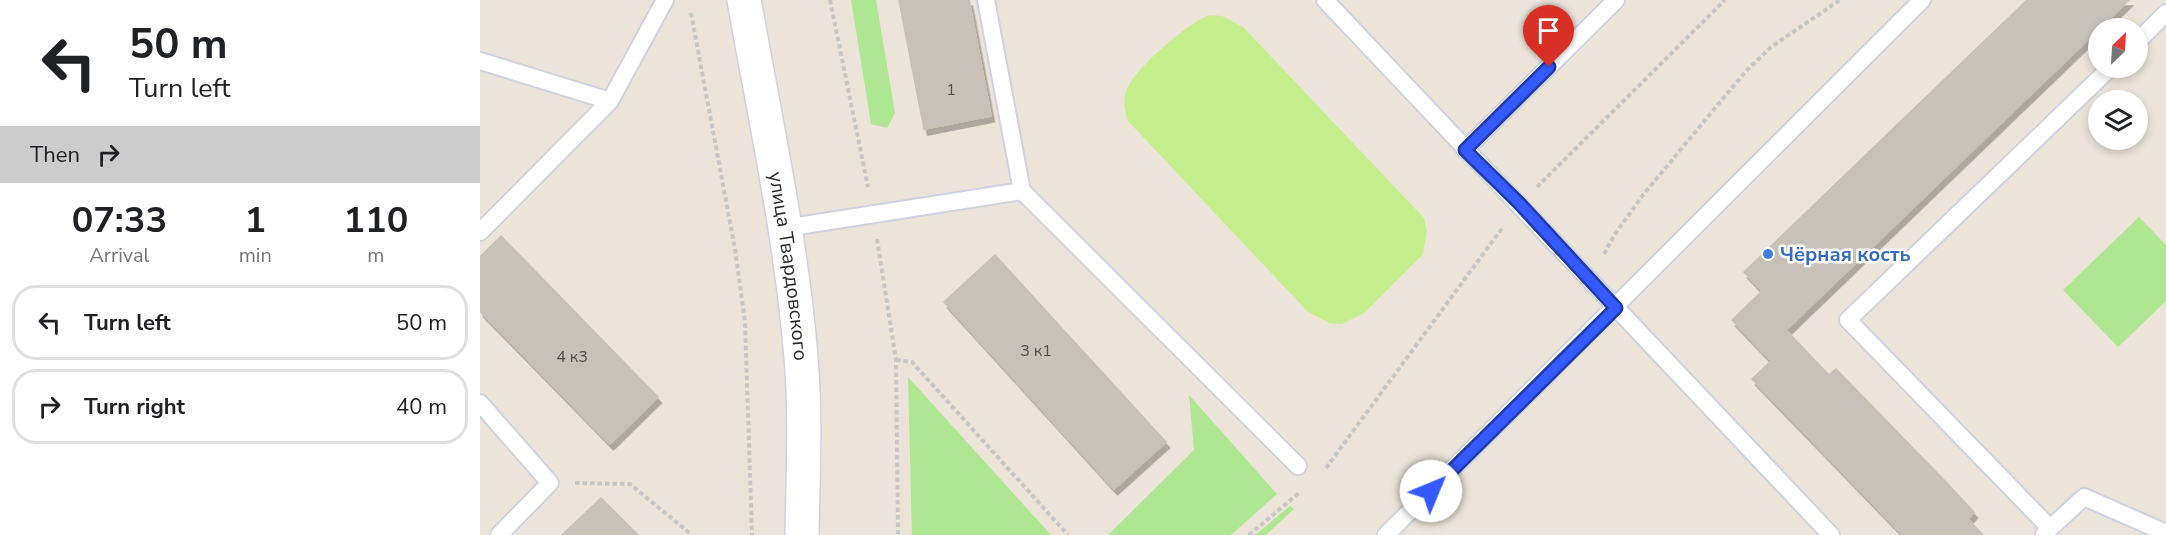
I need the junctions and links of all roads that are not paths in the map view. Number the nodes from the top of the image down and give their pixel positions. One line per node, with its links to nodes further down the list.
1 (665, 0): 11 (lane)
2 (744, 0): 14 (main road, улица Твардовского)
3 (986, 0): 13 (lane)
4 (1325, 0): 12 (lane)
5 (1616, 0): 12 (lane)
6 (1922, 0): 16 (lane)
7 (2166, 13): 8 (lane)
8 (2148, 30)
9 (480, 61): 11 (lane)
10 (2100, 78): 19 (lane)
11 (610, 101): 15 (lane)
12 (1465, 150): 16 (lane)
13 (1022, 191): 14 (lane); 18 (lane)
14 (785, 228): 22 (main road, улица Твардовского)
15 (480, 232)
16 (1616, 308): 23 (lane); 24 (lane)
17 (480, 404): 21 (lane)
18 (1298, 466)
19 (2047, 532): 20 (lane)
20 (2166, 533)
21 (499, 535)
22 (802, 535)
23 (1386, 535)
24 (1831, 535)

